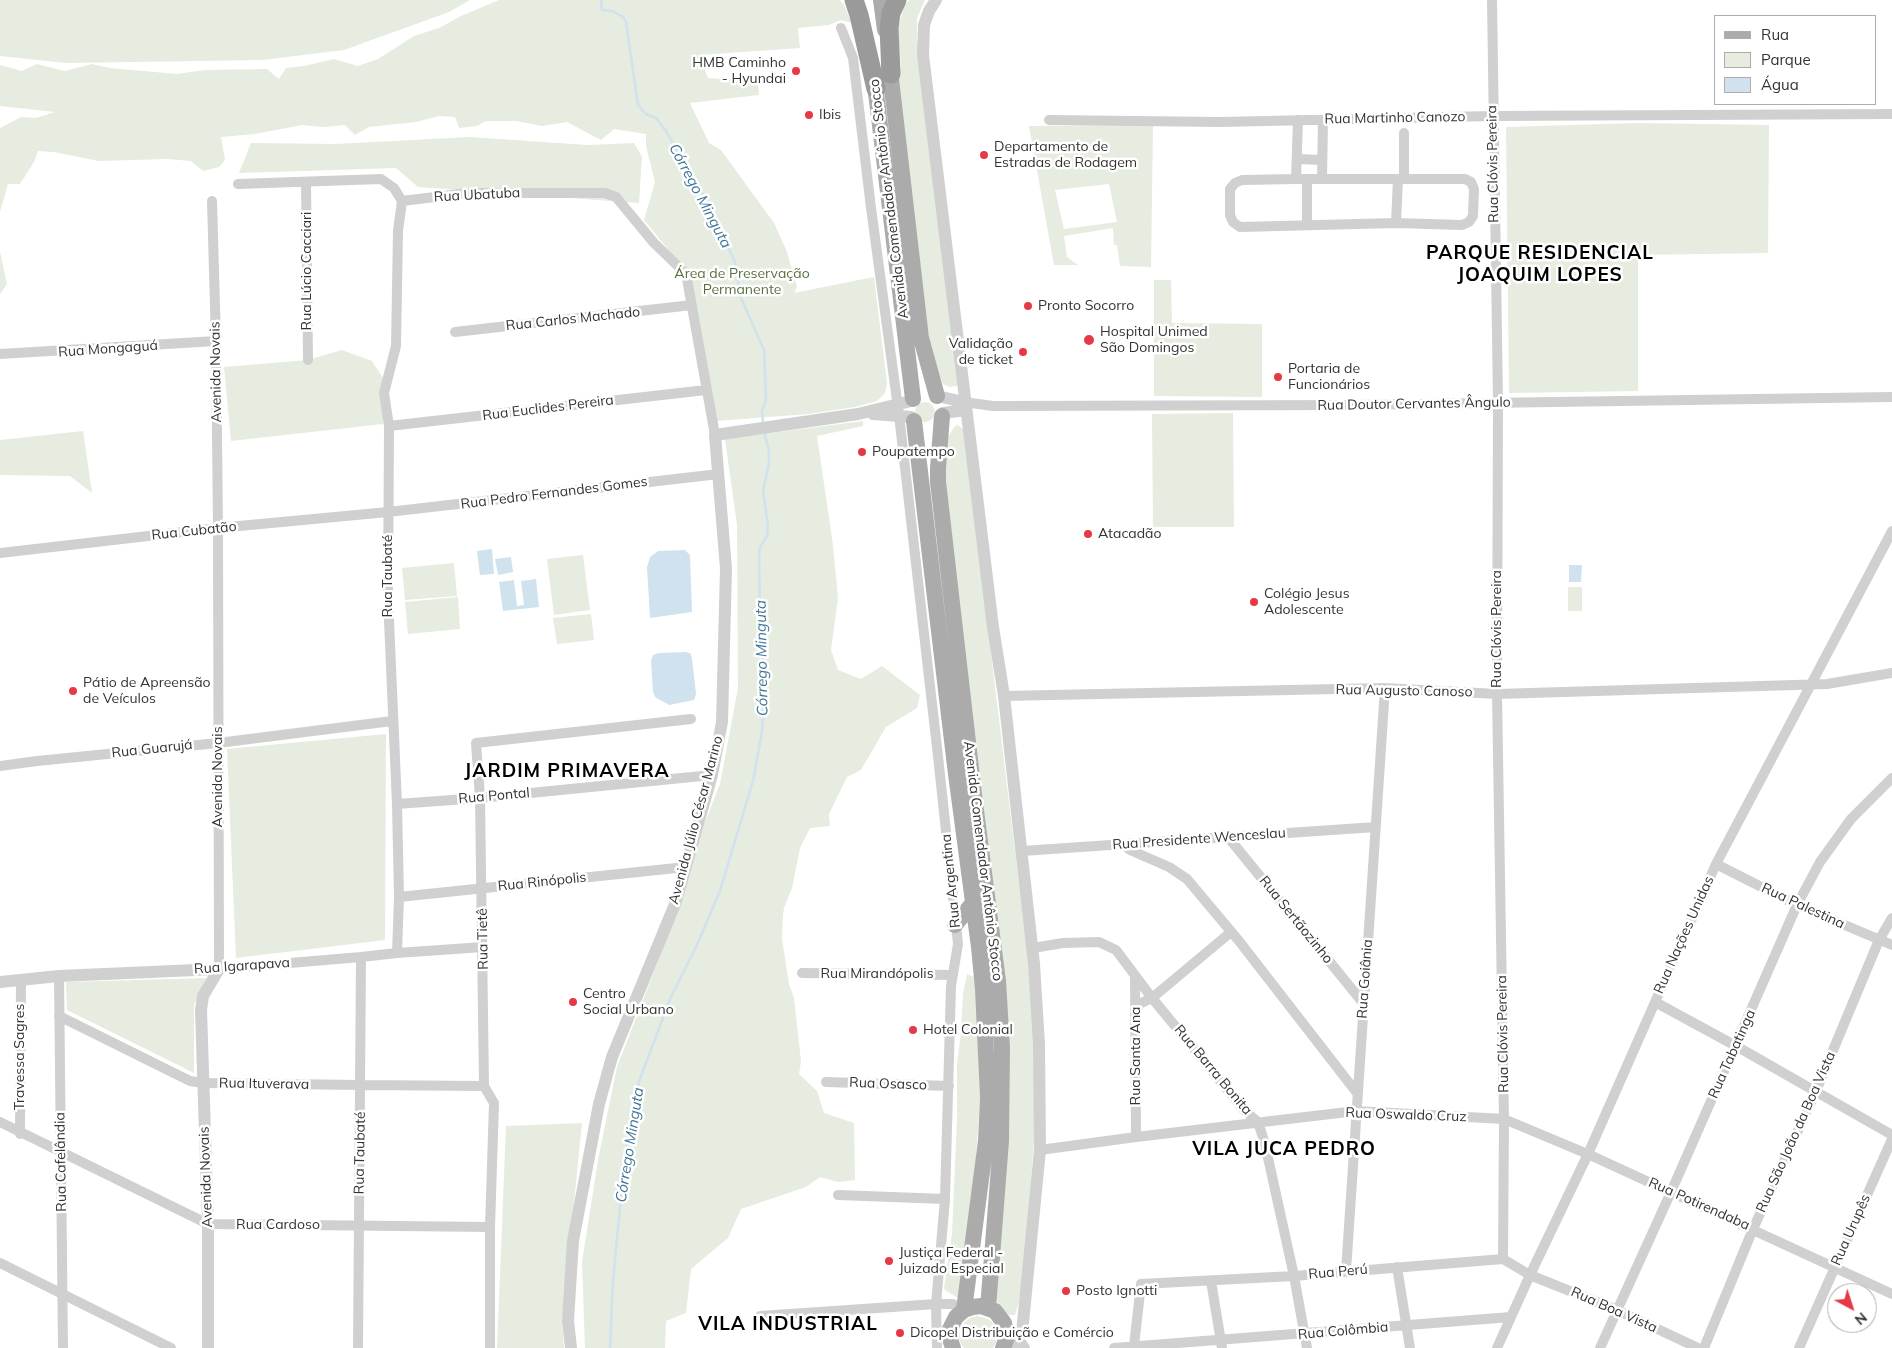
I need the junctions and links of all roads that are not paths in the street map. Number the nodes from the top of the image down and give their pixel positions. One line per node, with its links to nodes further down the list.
1 (854, 0): 9 (highway)
2 (864, 0): 9 (main road, Avenida Comendador Antônio Stocco)
3 (881, 0): 8 (main road, Avenida Comendador Antônio Stocco)
4 (898, 0): 8 (highway)
5 (936, 0): 38 (street)
6 (1492, 0): 11 (street, Rua Clóvis Pereira)
7 (841, 28): 39 (street, Rua Argentina)
8 (890, 74): 35 (main road, Avenida Comendador Antônio Stocco)
9 (876, 89): 39 (main road, Avenida Comendador Antônio Stocco)
10 (1892, 114): 11 (street, Rua Martinho Canozo)
11 (1492, 116): 14 (street, Rua Martinho Canozo); 37 (street, Rua Clóvis Pereira)
12 (1049, 120): 13 (street, Rua Martinho Canozo)
13 (1298, 120): 14 (street, Rua Martinho Canozo); 16 (street)
14 (1323, 120): 17 (street)
15 (1404, 133): 21 (street)
16 (1297, 159): 17 (street); 18 (street)
17 (1322, 160): 20 (street)
18 (1296, 179): 19 (street); 27 (street)
19 (1307, 179): 20 (street); 27 (street)
20 (1322, 179): 21 (street)
21 (1401, 179): 26 (street); 26 (street)
22 (306, 182): 23 (street); 25 (street); 33 (street, Rua Lúcio Cacciari)
23 (238, 184)
24 (212, 201): 31 (street, Avenida Novais)
25 (402, 201): 28 (street, Rua Ubatuba); 41 (street, Rua Taubaté)
26 (1396, 224): 27 (street)
27 (1307, 225)
28 (687, 279): 29 (street, Avenida Júlio César Marino)
29 (692, 305): 30 (street, Rua Carlos Machado); 34 (street, Avenida Júlio César Marino)
30 (455, 332)
31 (216, 341): 32 (street, Rua Mongaguá); 45 (street, Avenida Novais)
32 (0, 354)
33 (308, 360)
34 (706, 390): 41 (street, Rua Euclides Pereira); 42 (street, Avenida Júlio César Marino)
35 (937, 396): 38 (street); 39 (main road); 40 (main road)
36 (1892, 398): 37 (street, Rua Doutor Cervantes Ângulo)
37 (1498, 402): 38 (street, Rua Doutor Cervantes Ângulo); 51 (street, Rua Clóvis Pereira)
38 (965, 406): 40 (street); 52 (street)
39 (908, 410): 40 (main road); 42 (street); 69 (main road, Avenida Comendador Antônio Stocco); 72 (street, Rua Argentina)
40 (942, 414): 129 (main road, Avenida Comendador Antônio Stocco)
41 (389, 426): 44 (street, Rua Taubaté)
42 (715, 435): 43 (street, Avenida Júlio César Marino)
43 (719, 474): 44 (street, Rua Pedro Fernandes Gomes); 57 (street, Avenida Júlio César Marino)
44 (388, 512): 45 (street, Rua Cubatão); 54 (street, Rua Taubaté)
45 (218, 528): 47 (street, Rua Cubatão); 55 (street, Avenida Novais)
46 (1892, 531): 49 (street, Rua Nações Unidas)
47 (0, 553)
48 (1892, 673): 49 (street, Rua Augusto Canoso)
49 (1810, 684): 51 (street, Rua Augusto Canoso); 65 (street, Rua Nações Unidas)
50 (1385, 688): 51 (street, Rua Augusto Canoso); 52 (street, Rua Augusto Canoso); 61 (street, Rua Goiânia)
51 (1497, 694): 101 (street, Rua Clóvis Pereira)
52 (1004, 696): 64 (street)
53 (691, 719): 59 (street, Rua Tietê)
54 (392, 721): 55 (street, Rua Guarujá); 60 (street, Rua Taubaté)
55 (218, 743): 56 (street, Rua Guarujá); 80 (street, Avenida Novais)
56 (0, 766)
57 (712, 775): 59 (street, Rua Pontal); 66 (street, Avenida Júlio César Marino)
58 (1892, 778): 70 (street, Rua Tabatinga)
59 (480, 798): 60 (street, Rua Pontal); 67 (street, Rua Tietê)
60 (396, 804): 68 (street, Rua Taubaté)
61 (1376, 827): 62 (street, Rua Presidente Wenceslau); 89 (street, Rua Goiânia)
62 (1228, 837): 63 (street, Rua Presidente Wenceslau); 89 (street, Rua Sertãozinho)
63 (1124, 844): 64 (street, Rua Presidente Wenceslau); 73 (street)
64 (1022, 851): 77 (street)
65 (1716, 864): 70 (street, Rua Palestina); 88 (street, Rua Nações Unidas)
66 (686, 867): 67 (street, Rua Rinópolis); 147 (street, Avenida Júlio César Marino)
67 (482, 888): 68 (street, Rua Rinópolis); 76 (street, Rua Tietê)
68 (399, 898): 78 (street, Rua Taubaté)
69 (972, 904): 72 (main road); 131 (main road, Avenida Comendador Antônio Stocco)
70 (1797, 905): 74 (street, Rua Palestina); 92 (street, Rua Tabatinga)
71 (1892, 918): 74 (street, Rua São João da Boa Vista)
72 (955, 925): 83 (street, Rua Argentina)
73 (1232, 932): 87 (street); 99 (street)
74 (1879, 940): 75 (street, Rua Palestina); 98 (street, Rua São João da Boa Vista)
75 (1892, 945)
76 (483, 947): 78 (street, Rua Igarapava); 96 (street, Rua Tietê)
77 (1033, 948): 82 (street, Rua Barra Bonita); 108 (street)
78 (397, 952): 79 (street, Rua Igarapava)
79 (362, 957): 80 (street, Rua Igarapava); 95 (street, Rua Taubaté)
80 (219, 969): 84 (street, Rua Igarapava); 94 (street, Avenida Novais)
81 (802, 973): 83 (street, Rua Mirandópolis)
82 (1135, 974): 87 (street, Rua Barra Bonita); 90 (street, Rua Santa Ana)
83 (953, 975): 97 (street, Rua Argentina)
84 (59, 976): 85 (street, Rua Igarapava); 91 (street, Rua Cafelândia)
85 (20, 980): 86 (street, Rua Igarapava); 104 (street, Travessa Sagres)
86 (0, 982)
87 (1152, 998): 90 (street); 103 (street, Rua Barra Bonita)
88 (1655, 1002): 92 (street); 110 (street, Rua Nações Unidas)
89 (1364, 1004): 99 (street, Rua Goiânia)
90 (1135, 1014): 106 (street, Rua Santa Ana)
91 (59, 1016): 94 (street, Rua Ituverava); 109 (street, Rua Cafelândia)
92 (1736, 1046): 98 (street); 111 (street, Rua Tabatinga)
93 (826, 1082): 97 (street, Rua Osasco)
94 (203, 1083): 95 (street, Rua Ituverava); 114 (street, Avenida Novais)
95 (361, 1085): 96 (street, Rua Ituverava); 115 (street, Rua Taubaté)
96 (484, 1086): 116 (street, Rua Tietê)
97 (949, 1086): 113 (street, Rua Argentina)
98 (1816, 1091): 105 (street); 117 (street, Rua São João da Boa Vista)
99 (1357, 1093): 100 (street, Rua Goiânia)
100 (1356, 1111): 101 (street, Rua Oswaldo Cruz); 103 (street, Rua Oswaldo Cruz); 122 (street, Rua Goiânia)
101 (1504, 1119): 110 (street, Rua Potirendaba); 118 (street, Rua Clóvis Pereira)
102 (0, 1122): 104 (street, Rua Cardoso)
103 (1258, 1122): 106 (street, Rua Oswaldo Cruz); 124 (street, Rua Barra Bonita)
104 (20, 1134): 109 (street, Rua Cardoso)
105 (1892, 1135)
106 (1136, 1137): 108 (street, Rua Oswaldo Cruz)
107 (1892, 1139): 121 (street, Rua Urupês)
108 (1040, 1150): 139 (street)
109 (61, 1153): 114 (street, Rua Cardoso); 127 (street, Rua Cafelândia)
110 (1588, 1154): 111 (street, Rua Potirendaba); 123 (street, Rua Nações Unidas)
111 (1671, 1192): 117 (street, Rua Potirendaba); 130 (street, Rua Tabatinga)
112 (838, 1195): 113 (street)
113 (945, 1199): 128 (street, Rua Argentina)
114 (208, 1224): 115 (street, Rua Cardoso); 144 (street, Avenida Novais)
115 (359, 1225): 116 (street, Rua Cardoso); 145 (street, Rua Taubaté)
116 (490, 1227): 146 (street, Rua Tietê)
117 (1753, 1229): 121 (street, Rua Potirendaba); 157 (street, Rua São João da Boa Vista)
118 (1502, 1259): 120 (street, Rua Perú); 123 (street)
119 (0, 1263): 127 (street)
120 (1397, 1267): 122 (street, Rua Perú); 135 (street)
121 (1835, 1267): 126 (street, Rua Potirendaba); 158 (street, Rua Urupês)
122 (1346, 1270): 124 (street, Rua Perú)
123 (1530, 1275): 130 (street, Rua Boa Vista); 133 (street, Rua Nações Unidas)
124 (1294, 1276): 125 (street, Rua Perú); 137 (street, Rua Barra Bonita)
125 (1211, 1281): 138 (street); 140 (street, Rua Perú)
126 (1892, 1294)
127 (64, 1295): 142 (street, Rua Cafelândia); 143 (street)
128 (936, 1304): 131 (street); 132 (street); 136 (street, Rua Argentina)
129 (988, 1308): 131 (main road); 134 (main road)
130 (1617, 1310): 155 (street, Rua Tabatinga); 156 (street, Rua Boa Vista)
131 (961, 1312): 136 (street); 149 (main road, Avenida Comendador Antônio Stocco)
132 (760, 1316)
133 (1511, 1317): 135 (street, Rua Colômbia); 154 (street, Rua Nações Unidas)
134 (1005, 1325): 139 (street); 150 (main road)
135 (1406, 1325): 137 (street, Rua Colômbia); 153 (street)
136 (936, 1329): 148 (street, Rua Argentina)
137 (1304, 1334): 138 (street, Rua Colômbia); 152 (street, Rua Barra Bonita)
138 (1222, 1344): 141 (street, Rua Colômbia)
139 (1019, 1345)
140 (1134, 1346): 141 (street, Rua Colômbia); 151 (street, Rua Colômbia)
141 (1171, 1346)
142 (63, 1348)
143 (172, 1348)
144 (208, 1348)
145 (358, 1348)
146 (490, 1348)
147 (572, 1348)
148 (937, 1348)
149 (953, 1348)
150 (1003, 1348)
151 (1114, 1348)
152 (1307, 1348)
153 (1410, 1348)
154 (1497, 1348)
155 (1600, 1348)
156 (1698, 1348)
157 (1704, 1348)
158 (1799, 1348)

